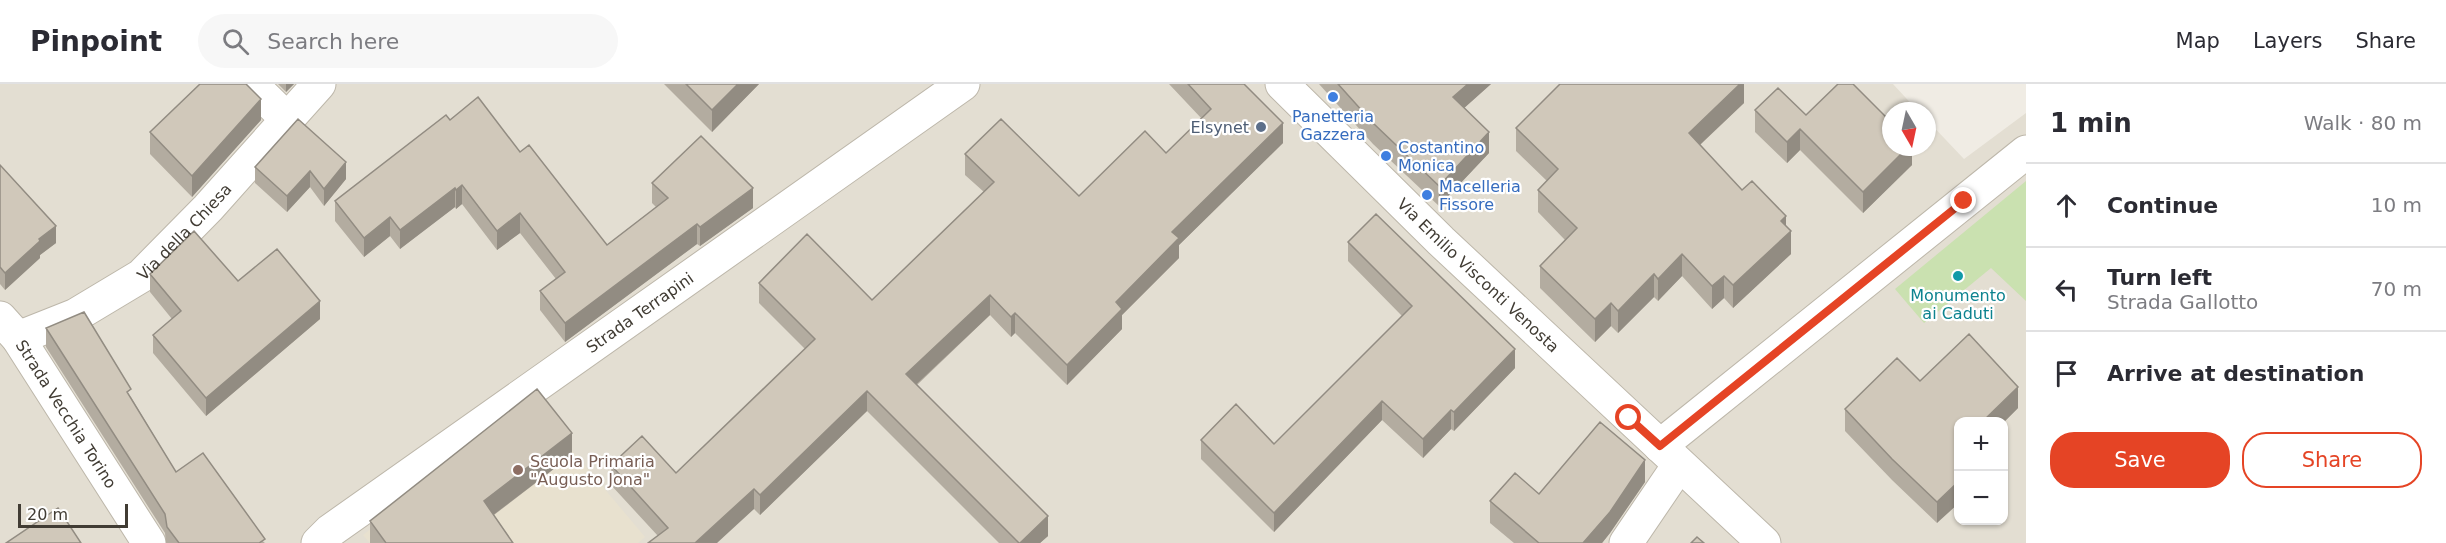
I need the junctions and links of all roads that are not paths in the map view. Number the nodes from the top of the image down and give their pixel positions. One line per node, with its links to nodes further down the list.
1 (251, 84): 5 (street)
2 (319, 84): 5 (street, Via della Chiesa)
3 (963, 84): 9 (street, Strada Terrapini)
4 (1282, 84): 8 (street, Via Emilio Visconti Venosta)
5 (288, 120): 7 (street, Via della Chiesa)
6 (2026, 152): 8 (street)
7 (9, 328): 10 (street, Strada Vecchia Torino)
8 (1669, 455): 11 (street); 12 (street, Via Emilio Visconti Venosta)
9 (329, 539)
10 (149, 543)
11 (1626, 543)
12 (1764, 543)

